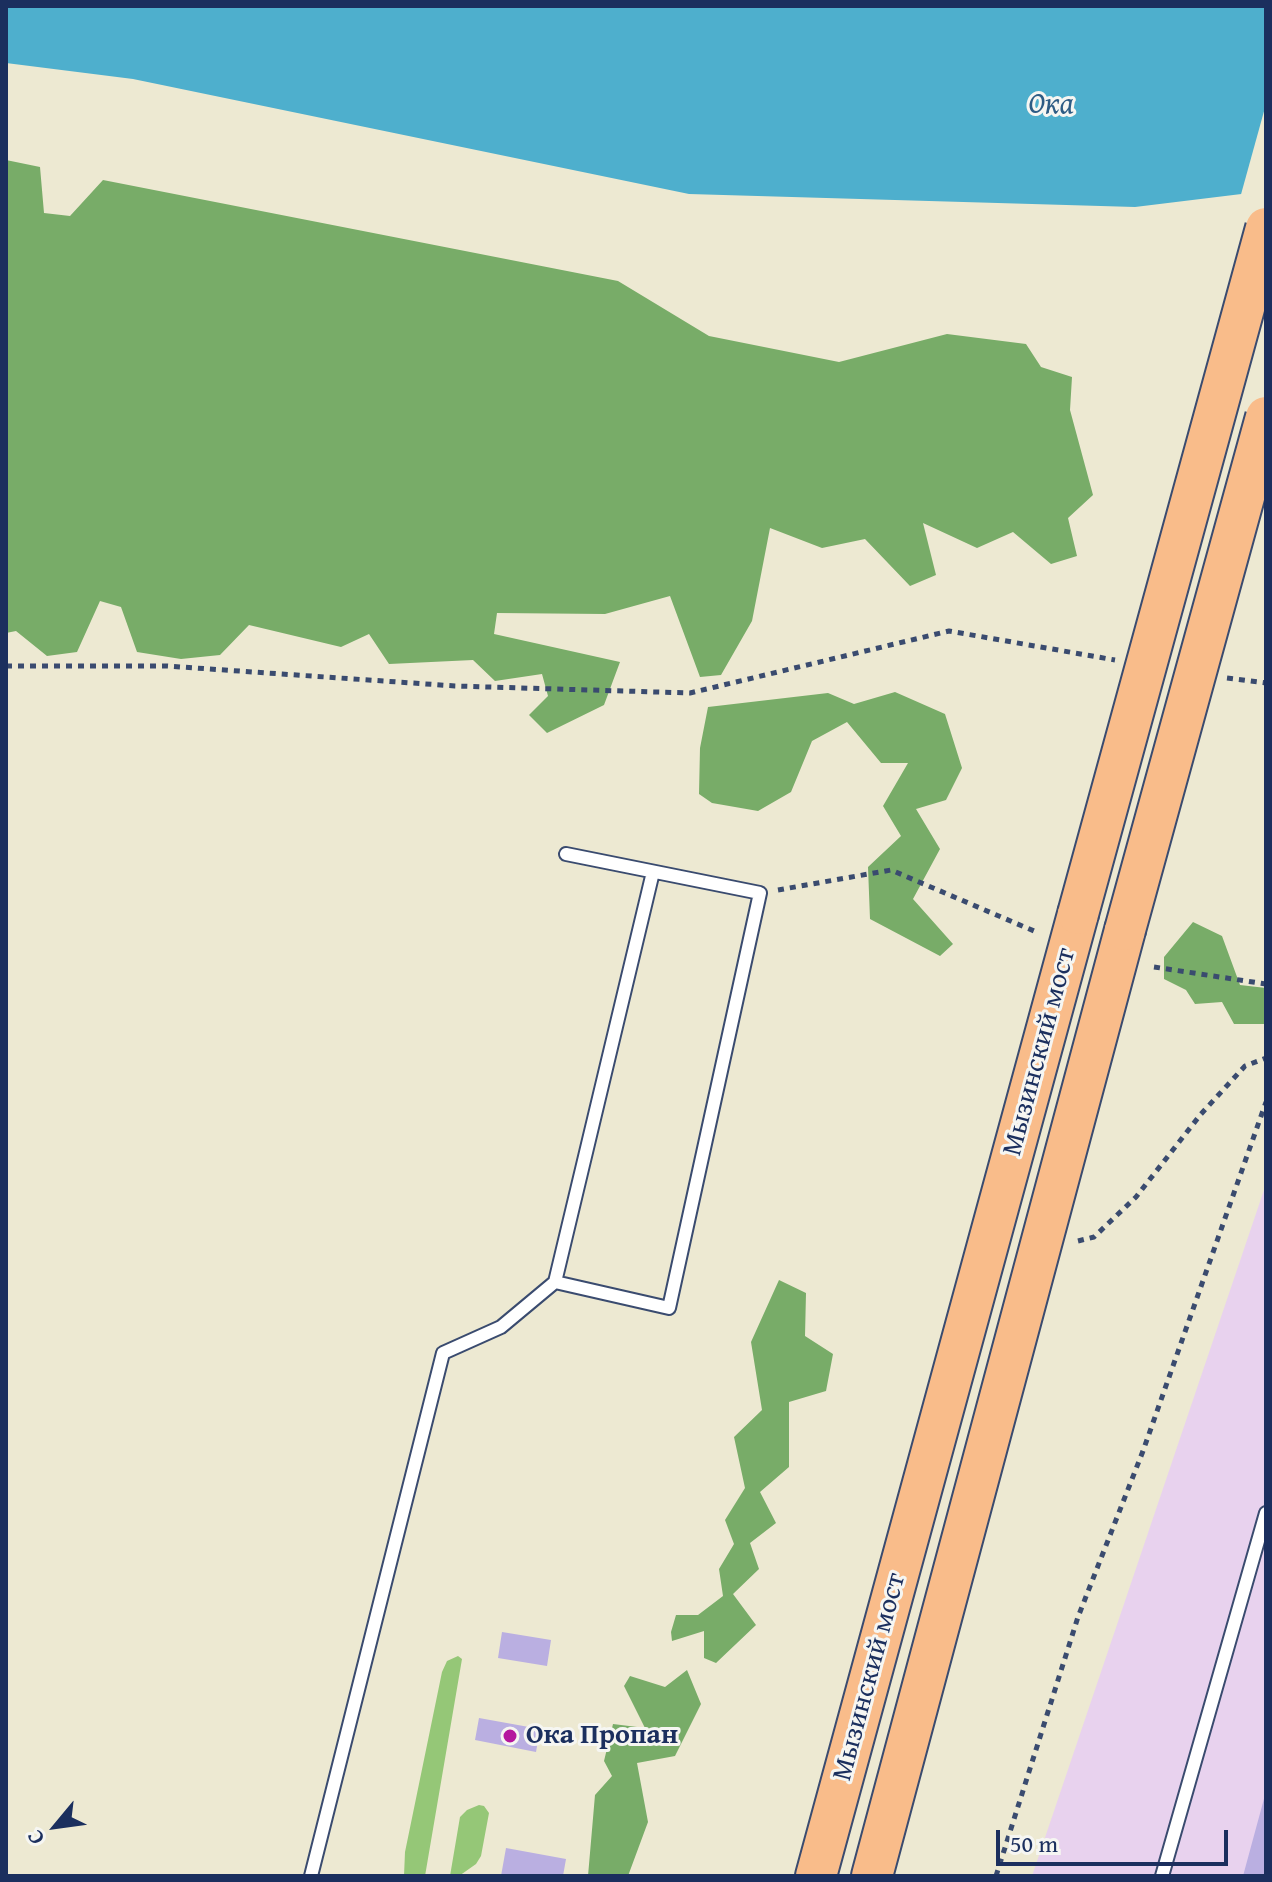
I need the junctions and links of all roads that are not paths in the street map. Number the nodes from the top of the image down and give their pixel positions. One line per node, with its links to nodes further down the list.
1 (1266, 228): 8 (main road, Мызинский мост, bridge)
2 (1266, 417): 9 (main road, Мызинский мост, bridge)
3 (566, 854): 4 (lane)
4 (653, 872): 5 (lane); 5 (lane)
5 (555, 1282): 7 (lane)
6 (1266, 1513): 10 (lane)
7 (311, 1876)
8 (816, 1876)
9 (872, 1876)
10 (1162, 1876)

